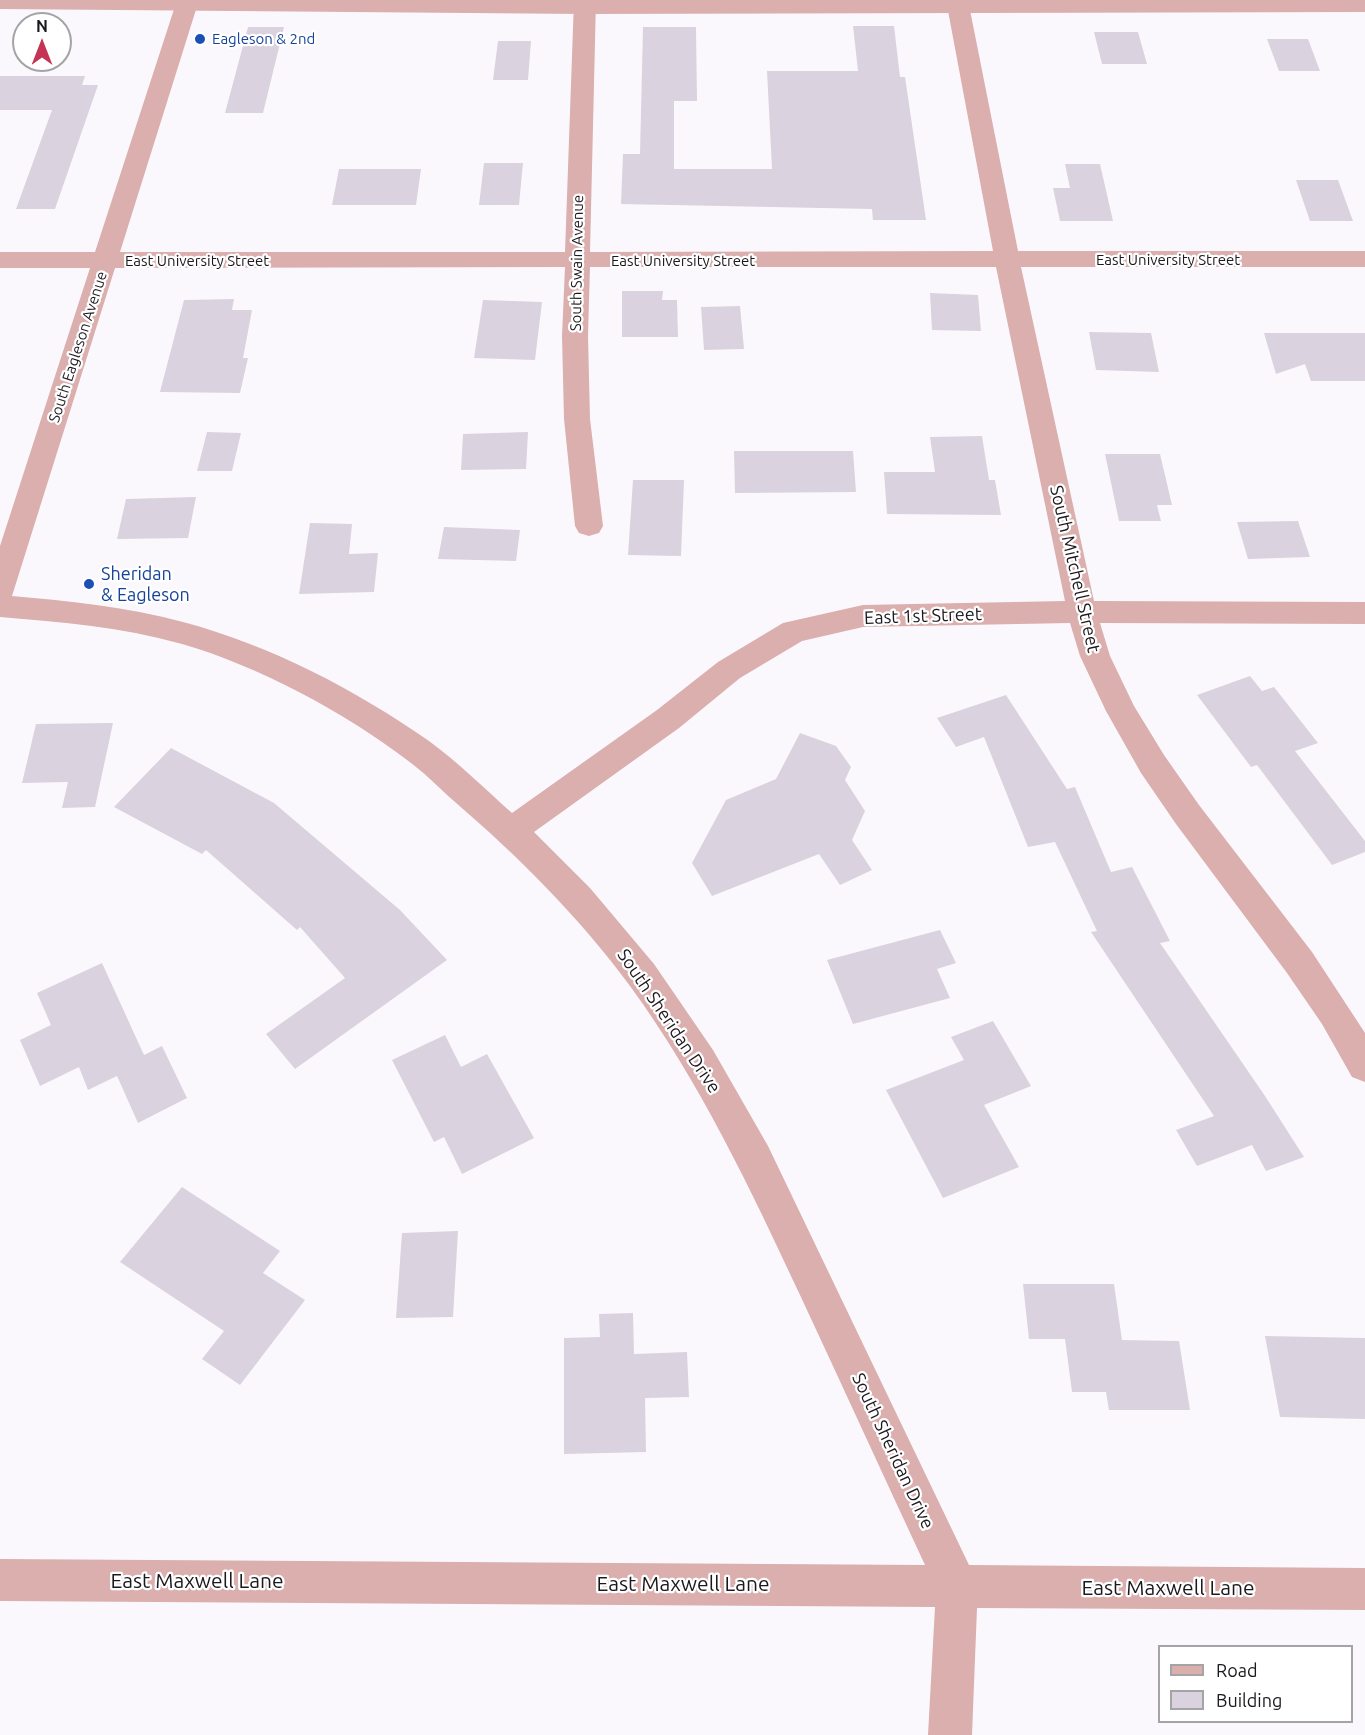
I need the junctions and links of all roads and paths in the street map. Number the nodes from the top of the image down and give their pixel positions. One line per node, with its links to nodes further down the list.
1 (188, 2): 2 (street); 5 (street); 9 (street, South Eagleson Avenue)
2 (0, 3)
3 (958, 3): 4 (street); 5 (street); 10 (street, South Mitchell Street)
4 (1302, 3): 6 (street)
5 (585, 4): 11 (street, South Swain Avenue)
6 (1365, 6)
7 (1365, 259): 10 (street, East University Street)
8 (0, 260): 9 (street, East University Street)
9 (106, 261): 11 (street, East University Street); 13 (street, South Eagleson Avenue)
10 (1007, 261): 11 (street, East University Street); 15 (street, South Mitchell Street)
11 (576, 262): 12 (street, South Swain Avenue)
12 (588, 526)
13 (0, 591)
14 (0, 606): 17 (street, South Sheridan Drive)
15 (1082, 612): 16 (street, East 1st Street); 17 (street, East 1st Street); 18 (street, South Mitchell Street)
16 (1365, 613)
17 (511, 831): 20 (street, South Sheridan Drive)
18 (1365, 1066)
19 (0, 1580): 20 (street, East Maxwell Lane)
20 (957, 1586): 21 (street, East Maxwell Lane); 22 (street, South Sheridan Drive)
21 (1365, 1589)
22 (950, 1735)

